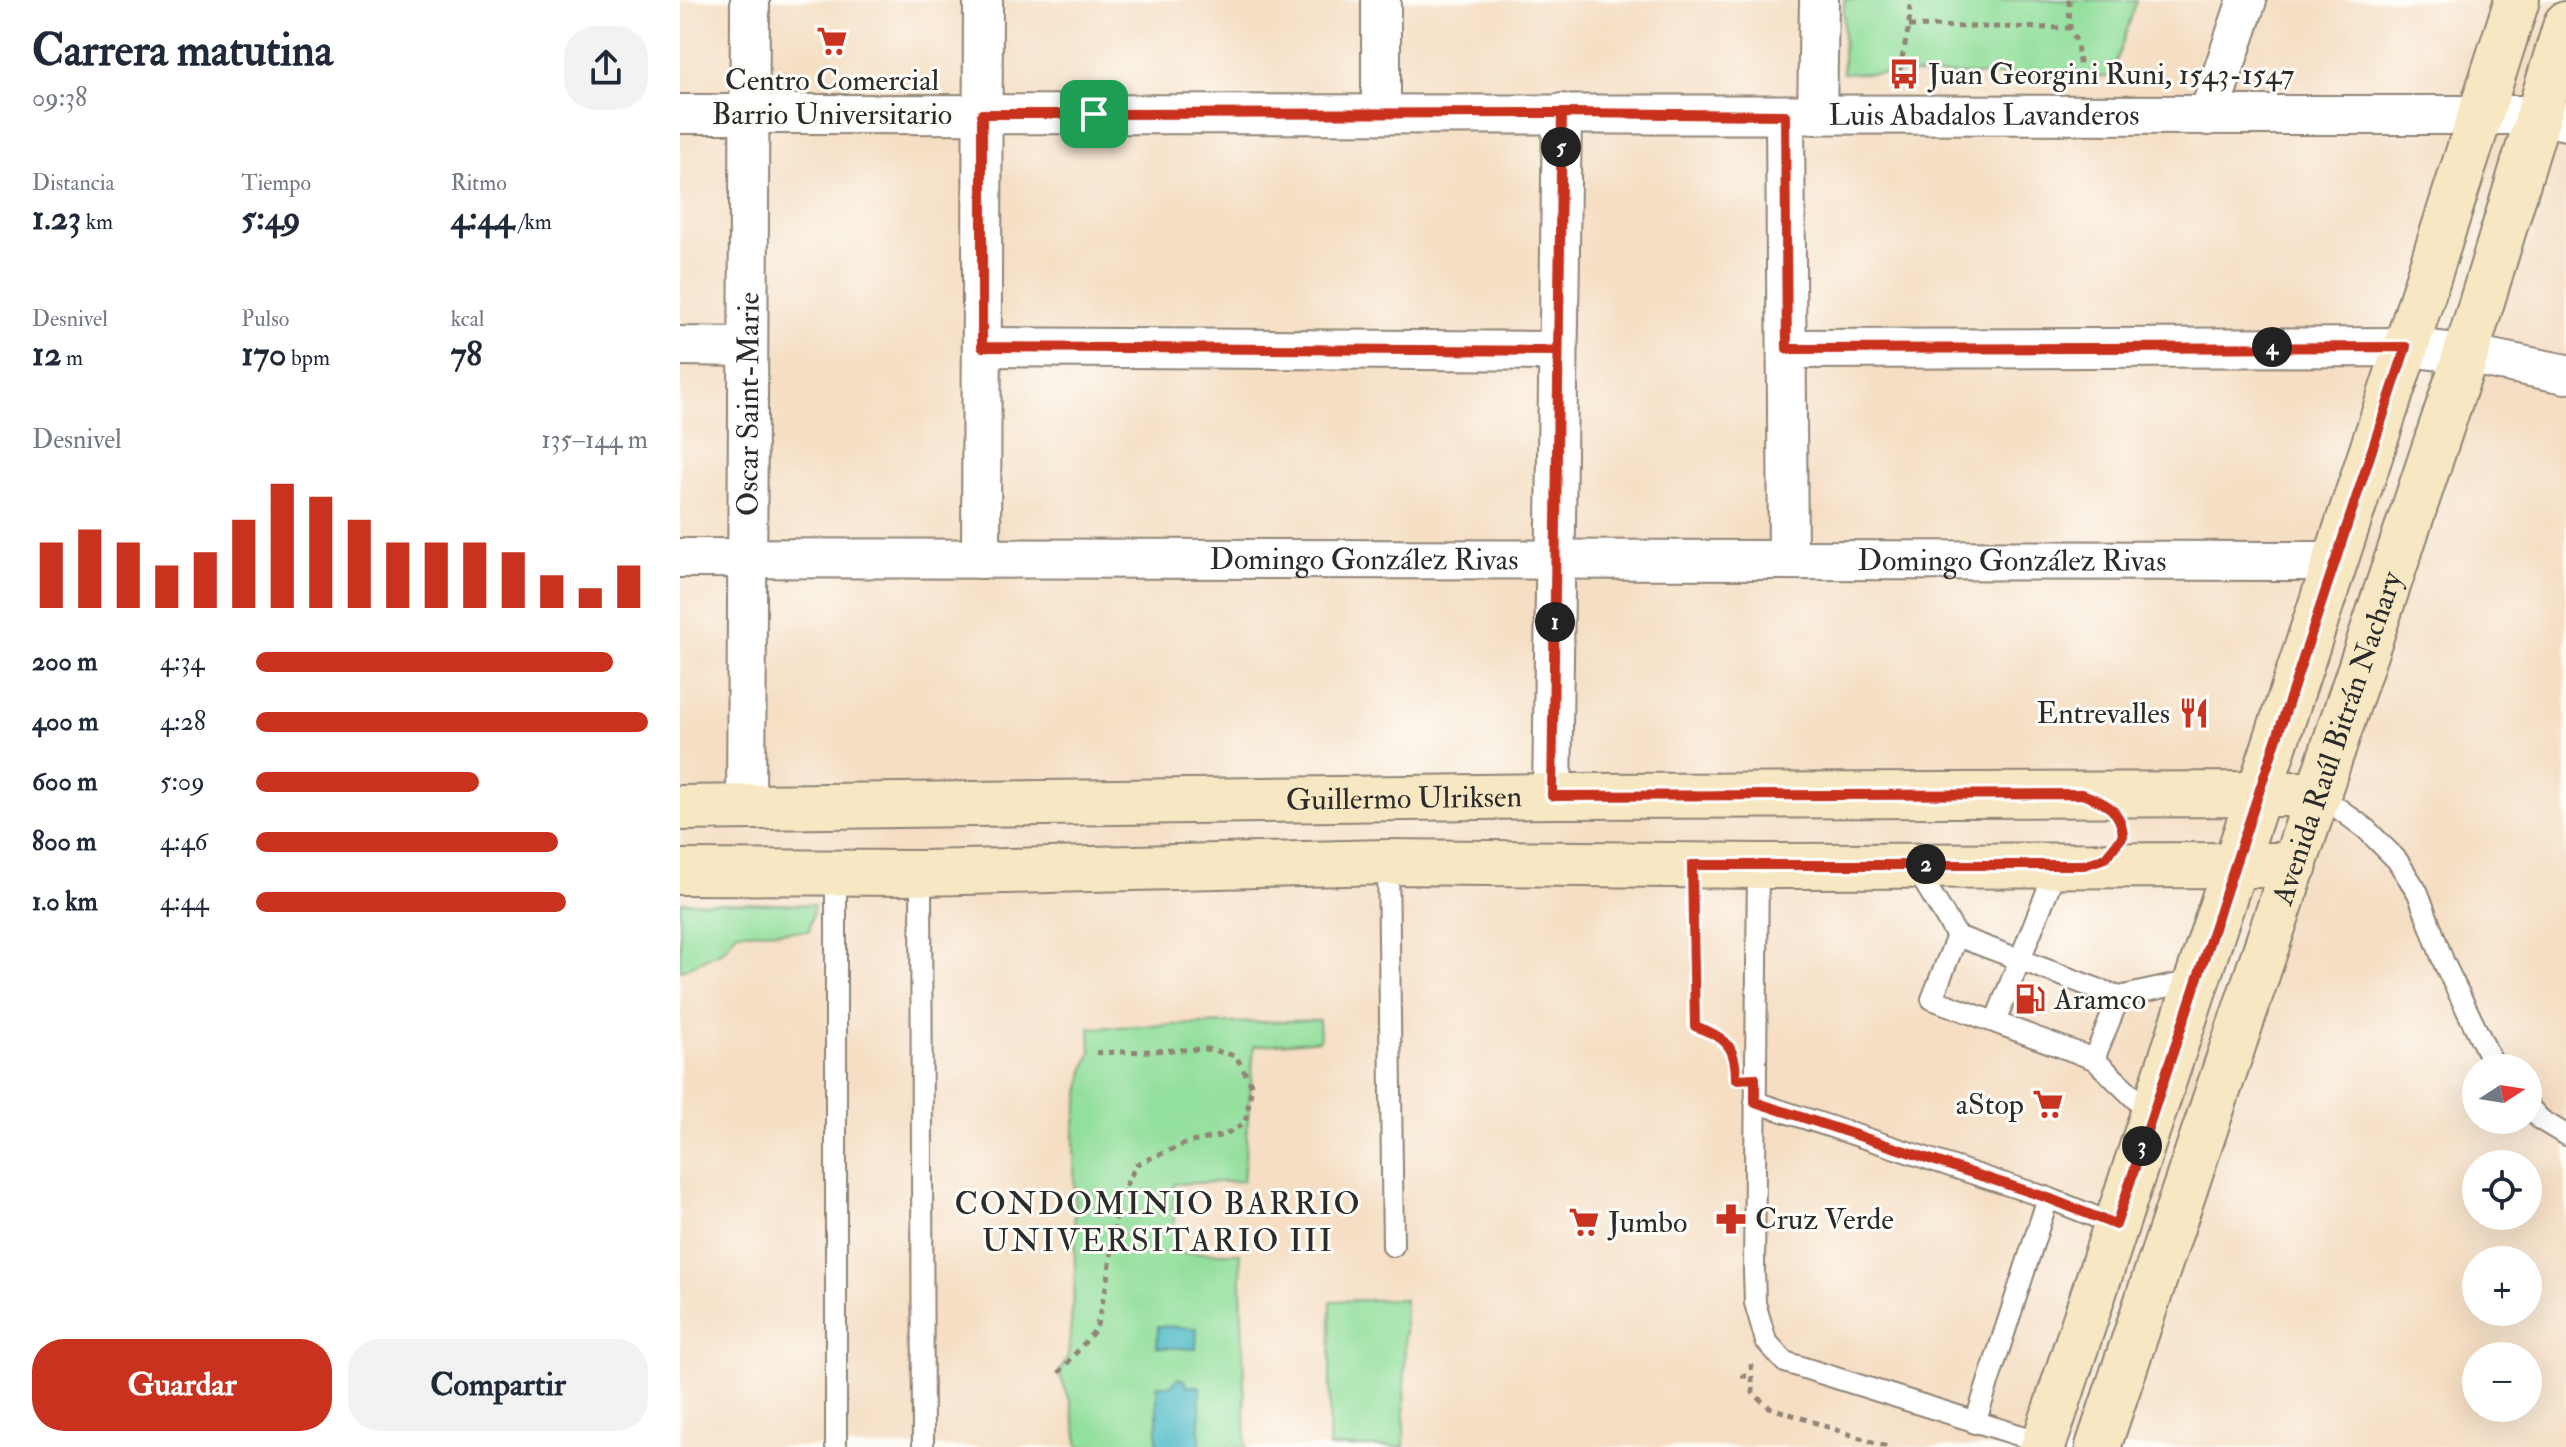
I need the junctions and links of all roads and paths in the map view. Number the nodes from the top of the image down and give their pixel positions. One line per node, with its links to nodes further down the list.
1 (750, 0): 15 (street, Oscar Saint-Marie)
2 (983, 0): 16 (street)
3 (1381, 0): 12 (street)
4 (1819, 0): 17 (street)
5 (1910, 0): 10 (path)
6 (2069, 0): 11 (path)
7 (2247, 0): 21 (street)
8 (2517, 0): 19 (main road, Avenida Raúl Bitrán Nachary)
9 (2566, 24): 22 (main road, Avenida Raúl Bitrán Nachary)
10 (1909, 26): 11 (path); 18 (path)
11 (2070, 28): 20 (path)
12 (1381, 113): 13 (street, Luis Abadalos Lavanderos); 16 (street, Luis Abadalos Lavanderos)
13 (1562, 113): 17 (street, Luis Abadalos Lavanderos); 28 (street)
14 (680, 114): 15 (street, Luis Abadalos Lavanderos)
15 (749, 114): 16 (street, Luis Abadalos Lavanderos); 24 (street, Oscar Saint-Marie)
16 (982, 114): 25 (street)
17 (1801, 115): 18 (street, Luis Abadalos Lavanderos); 27 (street)
18 (1890, 115): 20 (street, Luis Abadalos Lavanderos)
19 (2481, 115): 21 (street, Luis Abadalos Lavanderos); 22 (street, Luis Abadalos Lavanderos); 26 (main road, Avenida Raúl Bitrán Nachary)
20 (2085, 116): 21 (street, Luis Abadalos Lavanderos)
21 (2208, 116)
22 (2552, 118): 29 (main road, Avenida Raúl Bitrán Nachary)
23 (680, 346): 24 (street)
24 (748, 347): 32 (street, Oscar Saint-Marie)
25 (982, 347): 28 (street); 33 (street)
26 (2406, 347): 27 (street); 29 (street); 36 (main road, Avenida Raúl Bitrán Nachary)
27 (1787, 349): 35 (street)
28 (1558, 351): 34 (street)
29 (2466, 354): 30 (street); 39 (main road, Avenida Raúl Bitrán Nachary)
30 (2566, 374)
31 (680, 558): 32 (street, Domingo González Rivas)
32 (747, 559): 33 (street, Domingo González Rivas); 42 (street, Oscar Saint-Marie)
33 (981, 559): 34 (street, Domingo González Rivas)
34 (1556, 560): 35 (street, Domingo González Rivas); 40 (street)
35 (1788, 560): 36 (street, Domingo González Rivas)
36 (2336, 561): 37 (main road, Avenida Raúl Bitrán Nachary)
37 (2259, 793): 38 (main road, Guillermo Ulriksen); 39 (main road, Guillermo Ulriksen); 47 (main road, Avenida Raúl Bitrán Nachary)
38 (2082, 794): 40 (main road, Guillermo Ulriksen); 45 (main road)
39 (2319, 794): 48 (main road, Avenida Raúl Bitrán Nachary); 59 (lane)
40 (1552, 796): 42 (main road, Guillermo Ulriksen)
41 (680, 808): 42 (main road, Guillermo Ulriksen)
42 (746, 808)
43 (1388, 862): 46 (main road); 52 (main road); 68 (lane)
44 (1913, 864): 45 (main road); 49 (main road); 53 (lane)
45 (2071, 864): 47 (main road); 54 (lane)
46 (1692, 865): 49 (main road); 61 (path)
47 (2234, 865): 48 (main road); 55 (main road, Avenida Raúl Bitrán Nachary)
48 (2295, 865): 78 (main road, Avenida Raúl Bitrán Nachary)
49 (1758, 866): 61 (lane)
50 (680, 872): 51 (main road)
51 (836, 872): 52 (main road); 75 (lane)
52 (921, 873): 76 (lane)
53 (1957, 936): 54 (lane); 57 (lane)
54 (2020, 958): 56 (lane); 57 (lane)
55 (2197, 980): 56 (lane); 63 (main road, Avenida Raúl Bitrán Nachary)
56 (2119, 997): 60 (lane)
57 (1995, 1022): 60 (lane)
58 (1091, 1053): 70 (path)
59 (2488, 1054)
60 (2094, 1059): 63 (lane)
61 (1755, 1078): 62 (lane)
62 (1755, 1102): 66 (lane); 69 (lane)
63 (2152, 1115): 67 (main road, Avenida Raúl Bitrán Nachary)
64 (2542, 1121): 65 (lane)
65 (2566, 1135)
66 (2048, 1198): 67 (lane); 73 (lane)
67 (2116, 1225): 74 (main road, Avenida Raúl Bitrán Nachary)
68 (1393, 1246)
69 (1766, 1341): 72 (path); 73 (lane)
70 (1059, 1373)
71 (1741, 1376): 72 (path)
72 (1752, 1376): 77 (path)
73 (1975, 1423): 74 (lane)
74 (2043, 1445)
75 (836, 1447)
76 (923, 1447)
77 (1887, 1447)
78 (2098, 1447)

